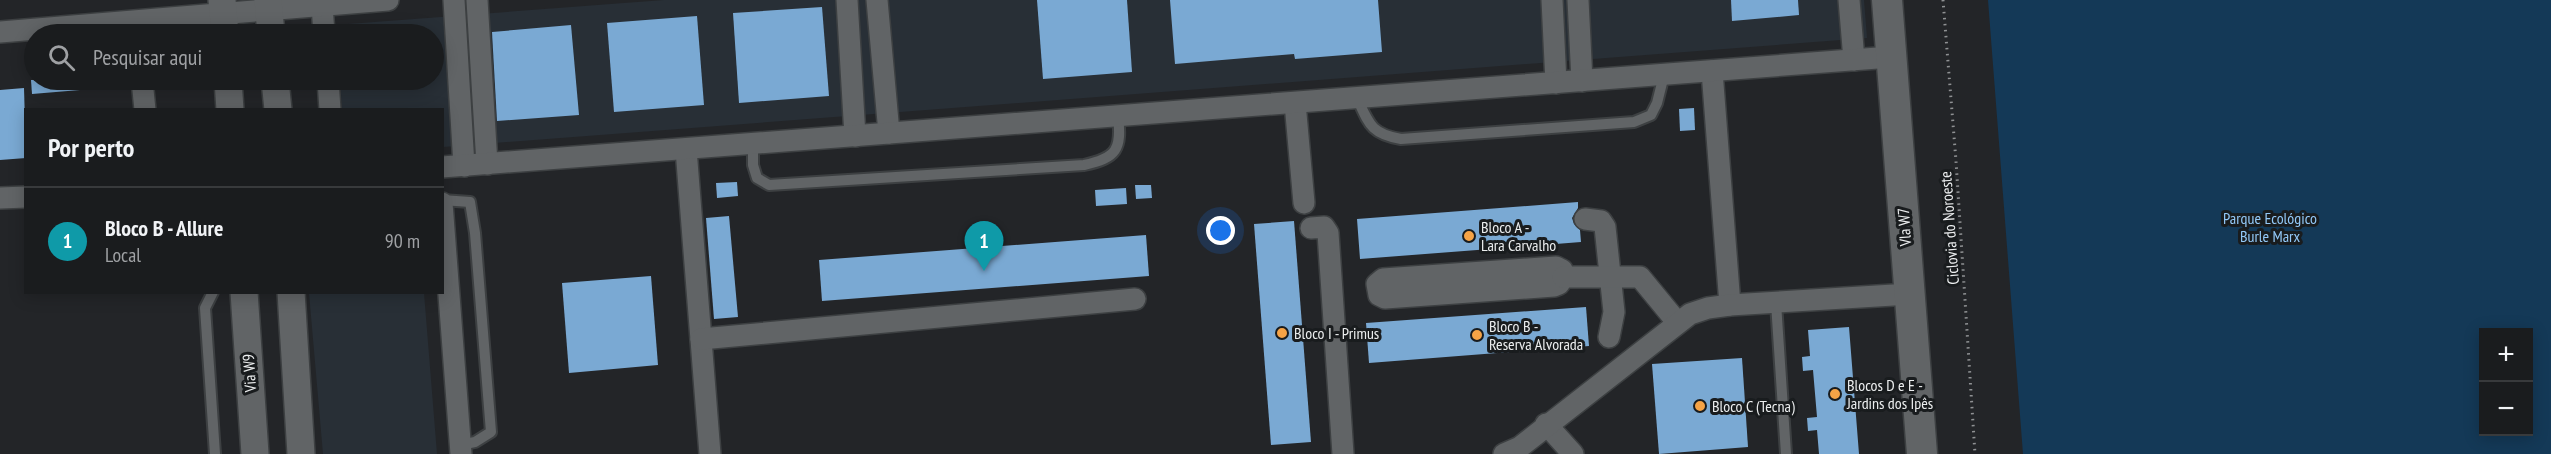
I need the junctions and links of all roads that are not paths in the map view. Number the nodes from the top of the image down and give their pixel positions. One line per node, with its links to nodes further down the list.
1 (388, 0): 10 (street)
2 (454, 0): 39 (street)
3 (477, 0): 38 (street)
4 (847, 0): 35 (street)
5 (877, 0): 34 (street)
6 (1551, 0): 22 (street)
7 (1578, 0): 21 (street)
8 (1849, 0): 18 (street)
9 (1887, 0): 17 (main road, Vla W7)
10 (322, 5): 11 (street); 14 (street)
11 (270, 14): 12 (street)
12 (223, 16): 13 (street)
13 (161, 24)
14 (323, 24)
15 (24, 31): 16 (street)
16 (0, 32)
17 (1892, 57): 18 (street); 53 (main road, Vla W7)
18 (1854, 60): 19 (street)
19 (1712, 71): 20 (street); 56 (street)
20 (1664, 75): 21 (street); 27 (lane)
21 (1582, 81): 22 (street)
22 (1556, 83): 27 (street)
23 (143, 90): 29 (street)
24 (229, 90): 30 (street)
25 (276, 90): 31 (street)
26 (329, 90): 32 (street)
27 (1357, 98): 28 (street)
28 (1295, 103): 33 (street); 44 (street)
29 (145, 108)
30 (230, 108)
31 (278, 108)
32 (330, 108)
33 (1118, 116): 34 (street); 36 (lane)
34 (889, 133): 35 (street)
35 (855, 136): 36 (street)
36 (753, 144): 37 (street)
37 (686, 149): 38 (street); 59 (street)
38 (487, 164): 39 (street)
39 (464, 166): 40 (street)
40 (444, 167)
41 (24, 197): 42 (street)
42 (0, 198)
43 (444, 202): 61 (lane)
44 (1304, 203)
45 (1585, 219): 48 (street)
46 (1311, 228): 66 (street)
47 (444, 229): 61 (street)
48 (1609, 276): 49 (street); 57 (street); 58 (street)
49 (1563, 277): 49 (street)
50 (212, 294): 62 (lane)
51 (244, 294): 63 (street, Via W9)
52 (291, 294): 64 (street)
53 (1910, 294): 55 (street); 70 (main road, Vla W7)
54 (1135, 299): 59 (street)
55 (1776, 303): 56 (street); 69 (lane)
56 (1730, 305): 57 (street)
57 (1677, 322): 60 (street)
58 (1609, 336)
59 (700, 339): 65 (street)
60 (1546, 424): 67 (street); 68 (street)
61 (460, 449)
62 (215, 454)
63 (255, 454)
64 (301, 454)
65 (710, 454)
66 (1343, 454)
67 (1504, 454)
68 (1573, 454)
69 (1786, 454)
70 (1922, 454)

